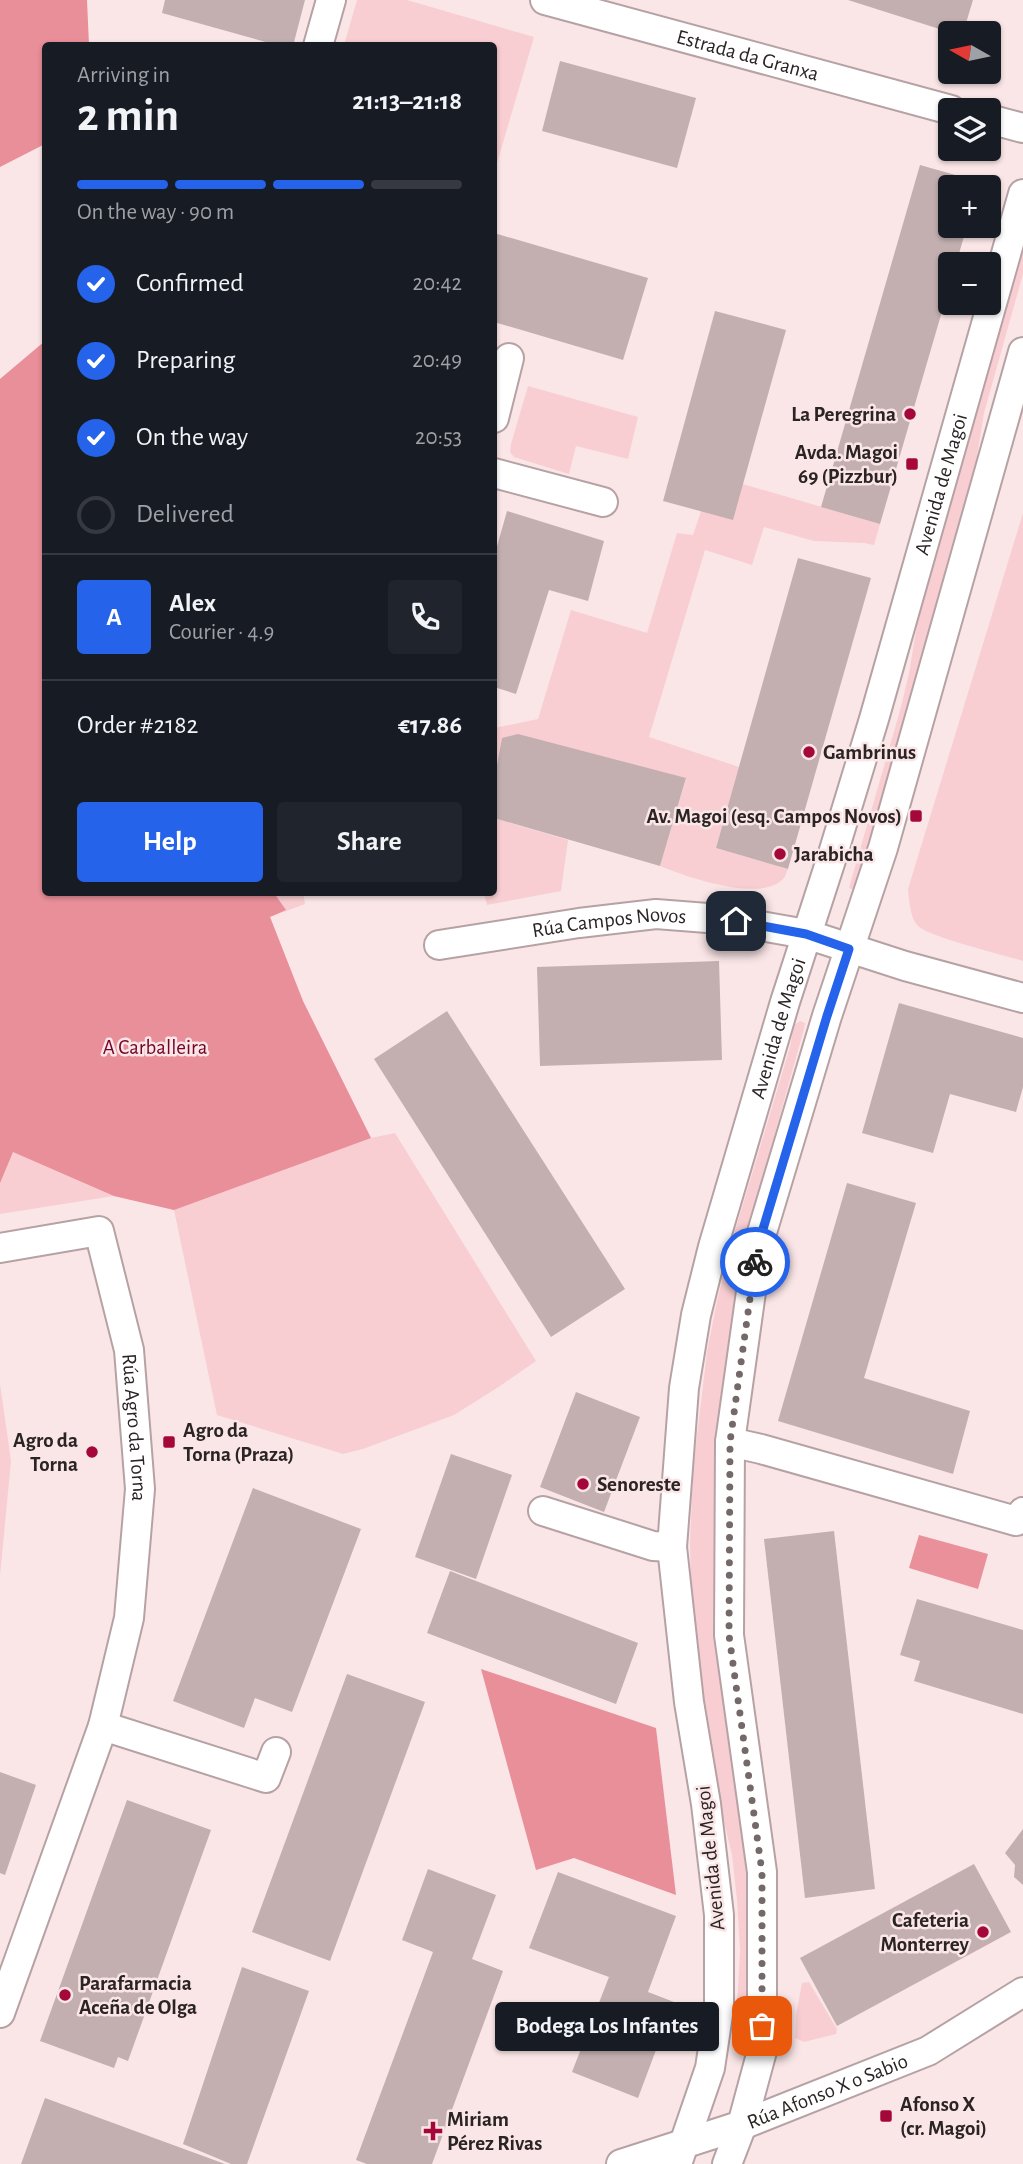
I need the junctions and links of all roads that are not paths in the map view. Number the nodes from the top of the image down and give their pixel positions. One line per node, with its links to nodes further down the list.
1 (331, 0): 3 (street)
2 (545, 0): 4 (street, Estrada da Granxa)
3 (319, 42)
4 (938, 105)
5 (1001, 122): 6 (street)
6 (1023, 128)
7 (1023, 194): 13 (street, Avenida de Magoi)
8 (1023, 352): 15 (street, Avenida de Magoi)
9 (509, 358): 10 (street)
10 (497, 406)
11 (497, 474): 12 (street)
12 (603, 502)
13 (806, 934): 14 (street, Rúa Campos Novos); 15 (street, Rúa Campos Novos); 21 (street, Avenida de Magoi)
14 (439, 945)
15 (849, 949): 16 (street, Rúa Campos Novos); 18 (street, Avenida de Magoi)
16 (1023, 998)
17 (10, 1246): 22 (street, Rúa Agro da Torna)
18 (730, 1442): 20 (street); 26 (street, Avenida de Magoi)
19 (543, 1511): 21 (street)
20 (1023, 1511)
21 (672, 1547): 27 (street, Avenida de Magoi)
22 (103, 1726): 23 (street); 25 (street, Rúa Agro da Torna)
23 (276, 1752)
24 (1023, 1992): 26 (street, Rúa Afonso X o Sabio)
25 (0, 2013)
26 (742, 2125): 27 (street, Rúa Afonso X o Sabio); 29 (street, Avenida de Magoi)
27 (681, 2153): 28 (street, Rúa Afonso X o Sabio)
28 (621, 2164)
29 (727, 2164)

